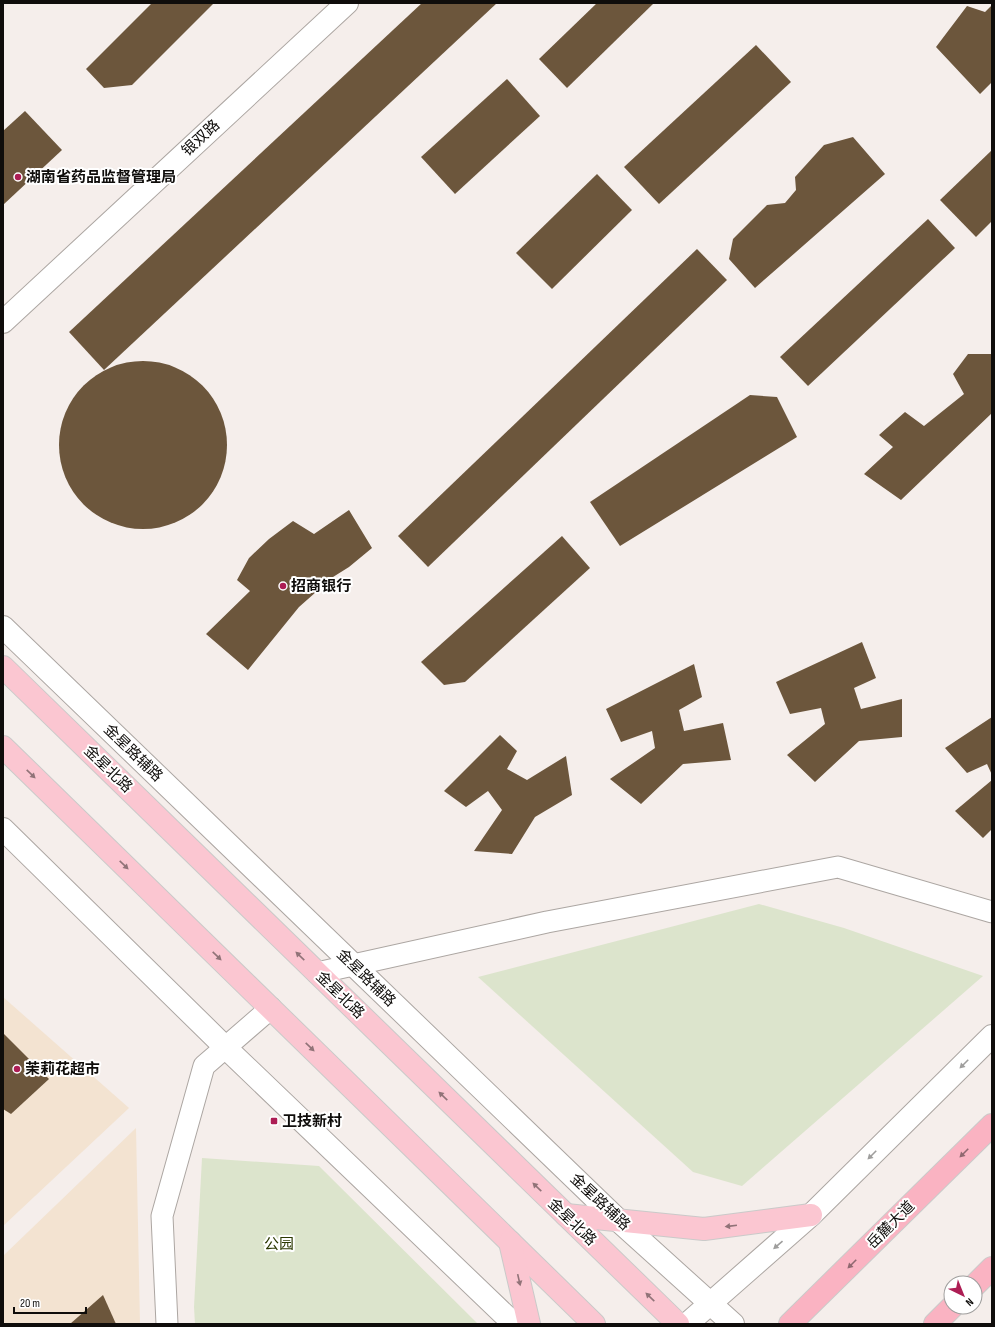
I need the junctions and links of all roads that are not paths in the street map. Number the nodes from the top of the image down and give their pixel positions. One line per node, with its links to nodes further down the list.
1 (347, 3): 2 (street, 银双路)
2 (3, 322)
3 (3, 627): 15 (street, 金星路辅路)
4 (3, 667): 8 (main road, 金星北路, one-way to 4)
5 (3, 747): 9 (main road, one-way to 9)
6 (3, 829): 11 (street)
7 (992, 912): 8 (street)
8 (317, 973): 13 (main road, 金星北路, one-way to 8)
9 (271, 1008): 11 (street); 16 (main road, one-way to 16)
10 (992, 1036): 14 (street, one-way to 14)
11 (226, 1048): 21 (street); 22 (street)
12 (992, 1125): 28 (highway, 岳麓大道, one-way to 28)
13 (566, 1215): 15 (main road); 25 (main road, 金星北路, one-way to 13)
14 (811, 1215): 15 (main road, one-way to 15); 19 (street, one-way to 19)
15 (619, 1221): 19 (street, 金星路辅路)
16 (510, 1242): 23 (main road, one-way to 23); 24 (main road)
17 (992, 1268): 18 (highway)
18 (983, 1277)
19 (711, 1303): 26 (street); 27 (street, 金星路辅路)
20 (944, 1315): 29 (highway)
21 (167, 1324)
22 (514, 1324)
23 (529, 1324)
24 (594, 1324)
25 (678, 1324)
26 (687, 1324)
27 (733, 1324)
28 (790, 1324)
29 (935, 1324)

